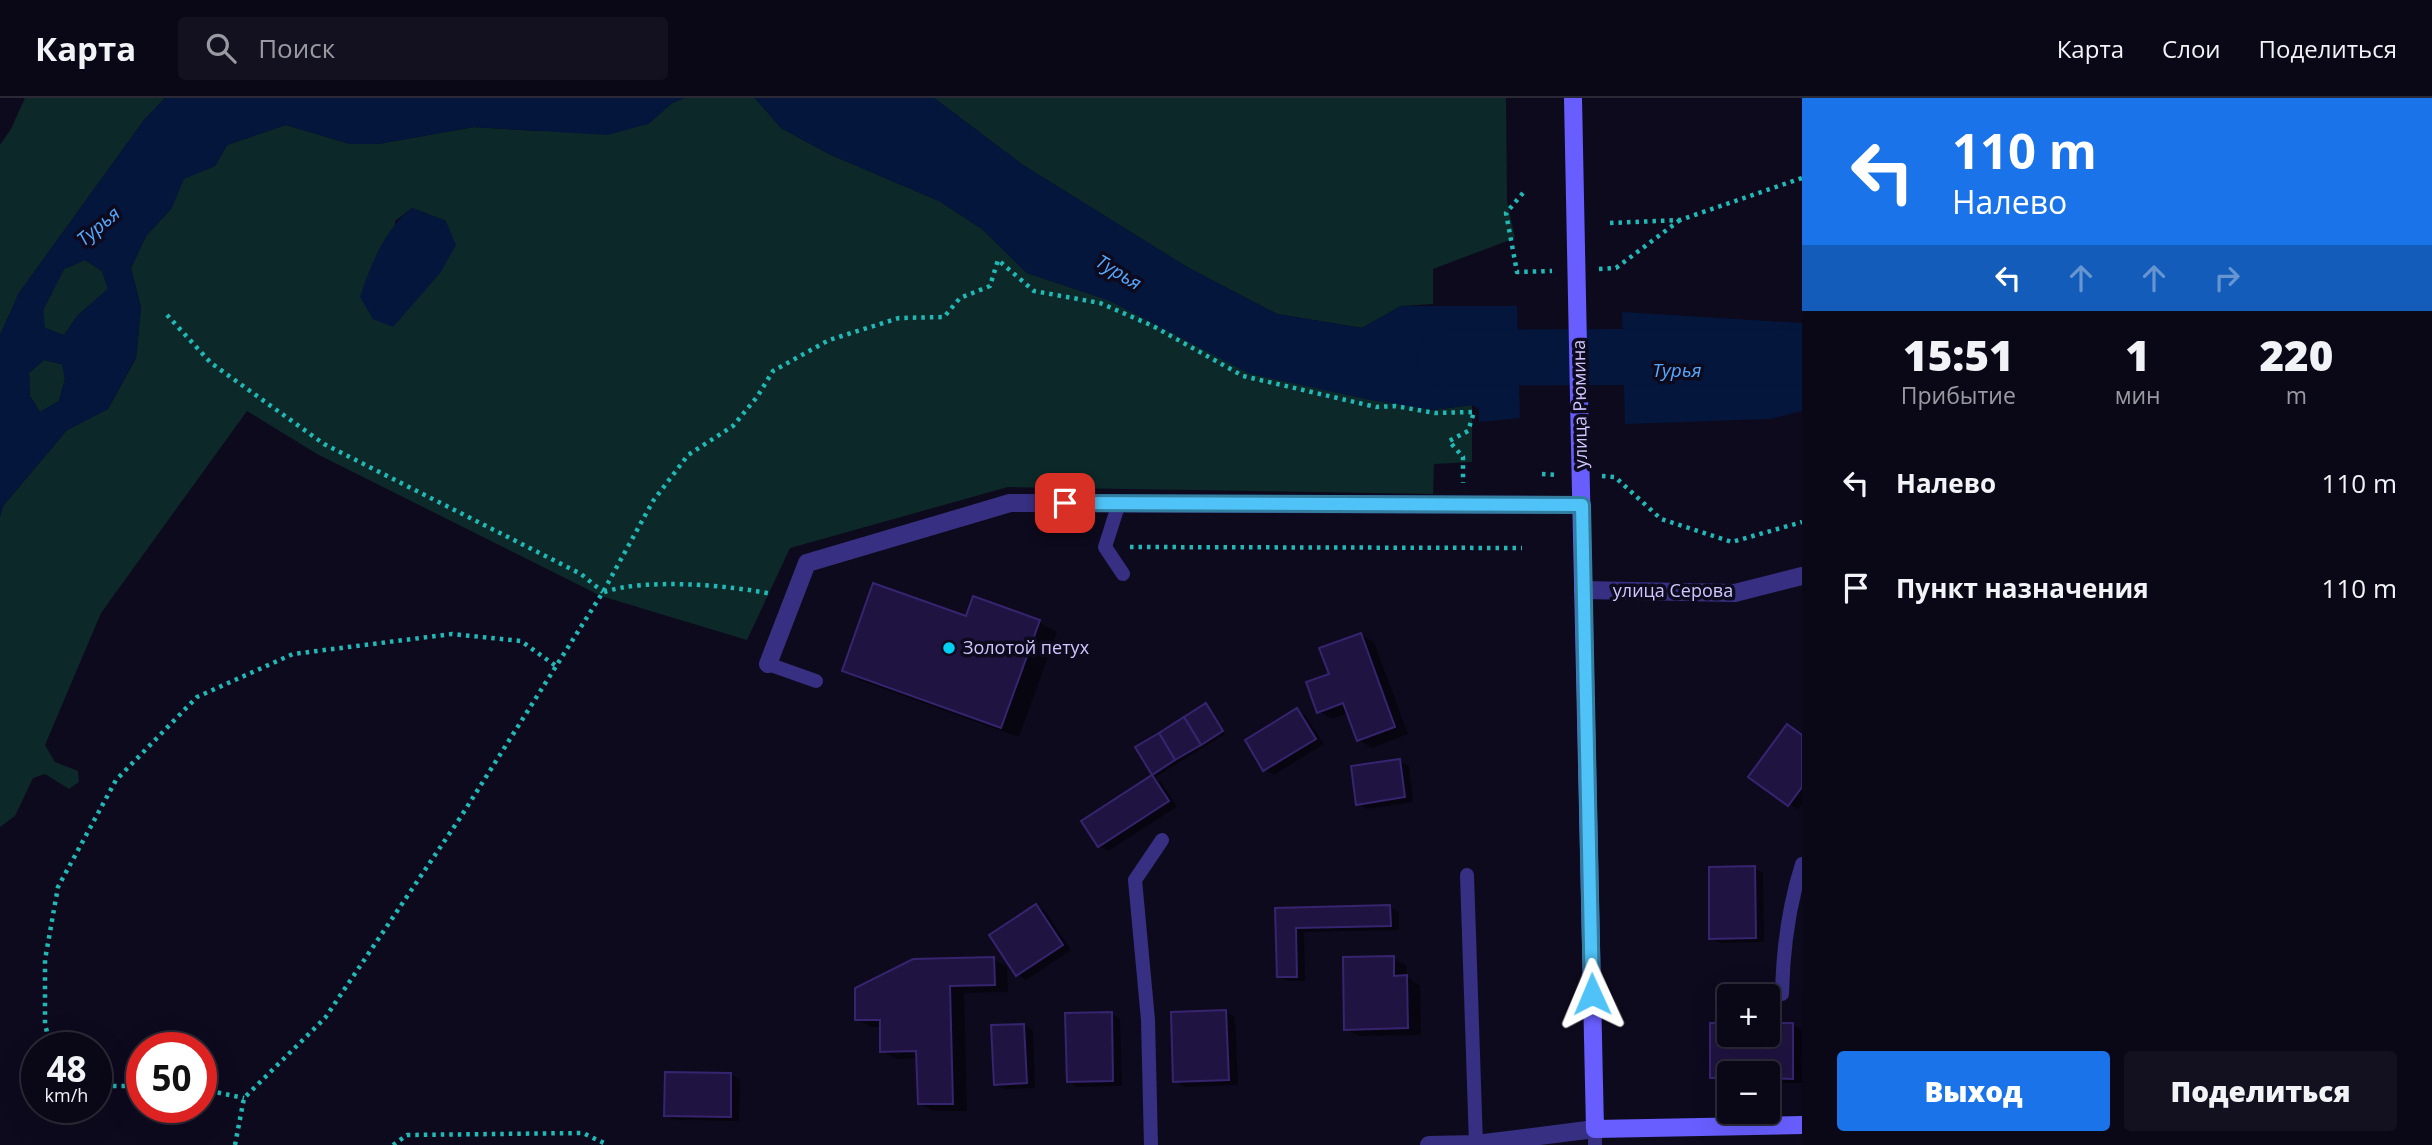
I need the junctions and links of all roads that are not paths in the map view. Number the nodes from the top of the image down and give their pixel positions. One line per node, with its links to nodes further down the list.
1 (1573, 98): 3 (main road, улица Рюмина, bridge)
2 (1119, 503): 3 (street); 4 (lane); 7 (street)
3 (1582, 505): 6 (main road, улица Рюмина)
4 (1123, 574)
5 (1802, 576): 6 (street, улица Серова)
6 (1584, 590): 14 (main road, улица Рюмина)
7 (768, 664): 8 (lane)
8 (816, 681)
9 (1162, 840): 16 (lane)
10 (1802, 864): 12 (lane)
11 (1467, 875): 15 (lane)
12 (1782, 994)
13 (1802, 1125): 14 (main road)
14 (1595, 1137): 15 (street)
15 (1467, 1144): 17 (street)
16 (1151, 1145)
17 (1429, 1145)

